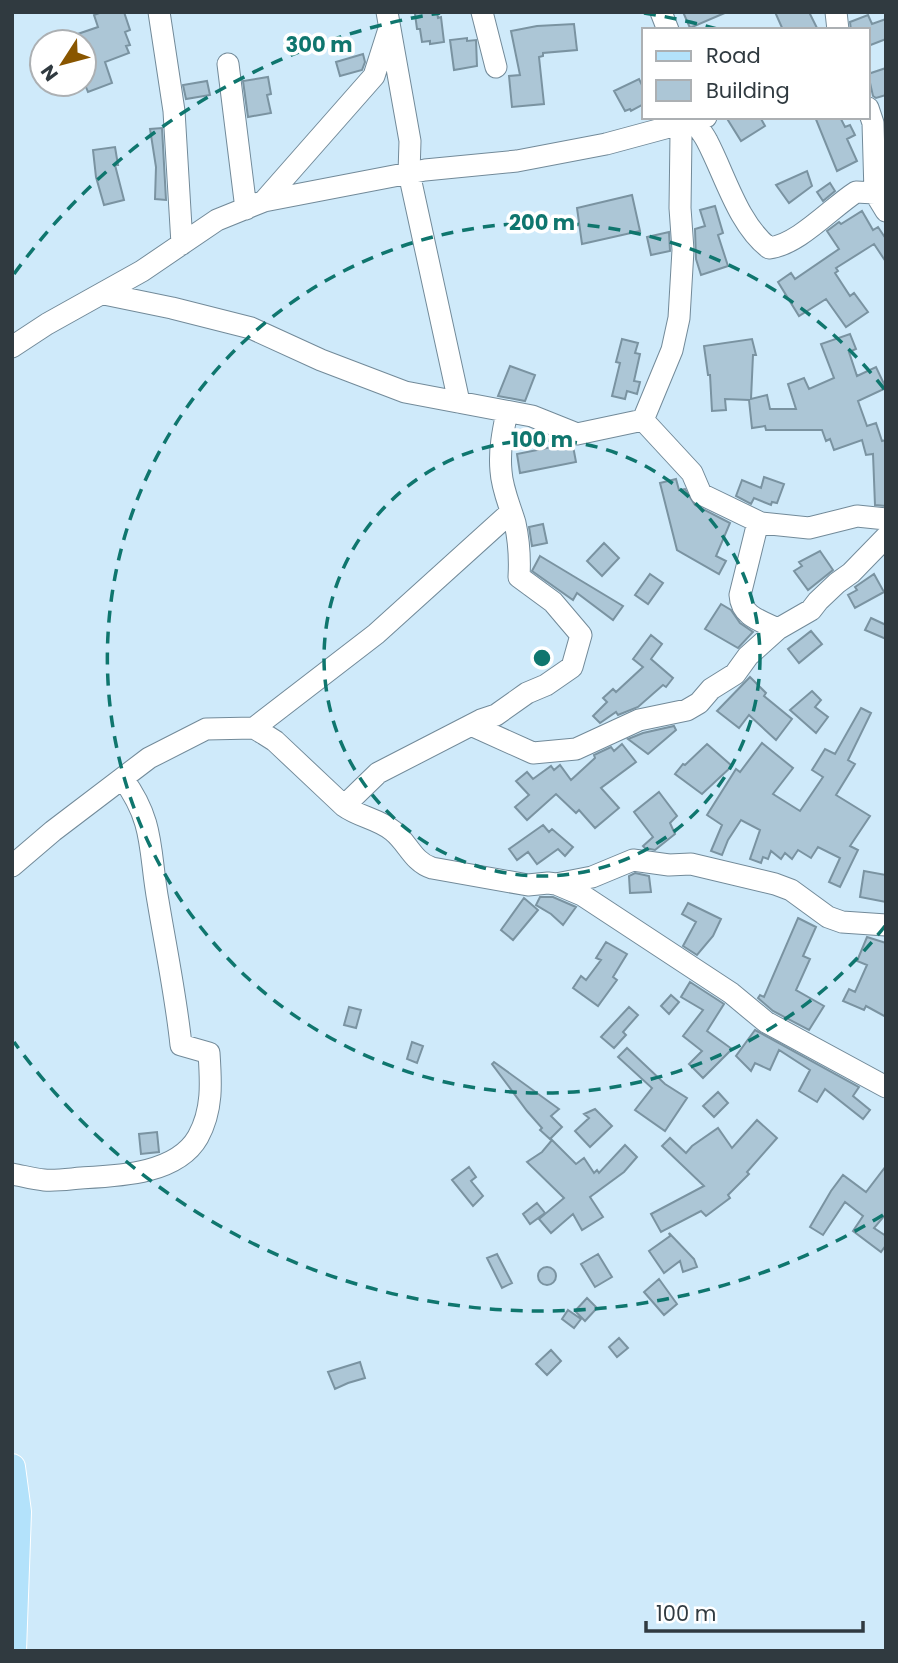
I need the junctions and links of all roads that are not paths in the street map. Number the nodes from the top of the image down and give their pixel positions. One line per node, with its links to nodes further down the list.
1 (159, 12): 11 (street)
2 (482, 12): 5 (street)
3 (388, 20): 8 (street); 10 (street)
4 (228, 64): 10 (street)
5 (496, 67)
6 (870, 114): 9 (street)
7 (693, 120): 8 (street); 9 (street); 16 (street)
8 (409, 173): 10 (street); 14 (street)
9 (881, 202)
10 (255, 205): 11 (street)
11 (182, 244): 12 (street)
12 (104, 294): 13 (street); 14 (street)
13 (12, 347)
14 (459, 402): 15 (street)
15 (507, 412): 16 (street); 17 (street)
16 (643, 420): 19 (street)
17 (511, 512): 22 (street); 23 (street)
18 (886, 519): 19 (street)
19 (758, 522): 21 (street)
20 (886, 537): 21 (street)
21 (778, 629): 22 (street)
22 (472, 726): 25 (street)
23 (254, 728): 24 (street); 25 (street)
24 (123, 779): 26 (street); 30 (street)
25 (344, 806): 27 (street)
26 (12, 866)
27 (556, 884): 28 (street); 29 (street)
28 (886, 925)
29 (886, 1087)
30 (12, 1174)
31 (12, 1467): 32 (main road)
32 (13, 1651)

